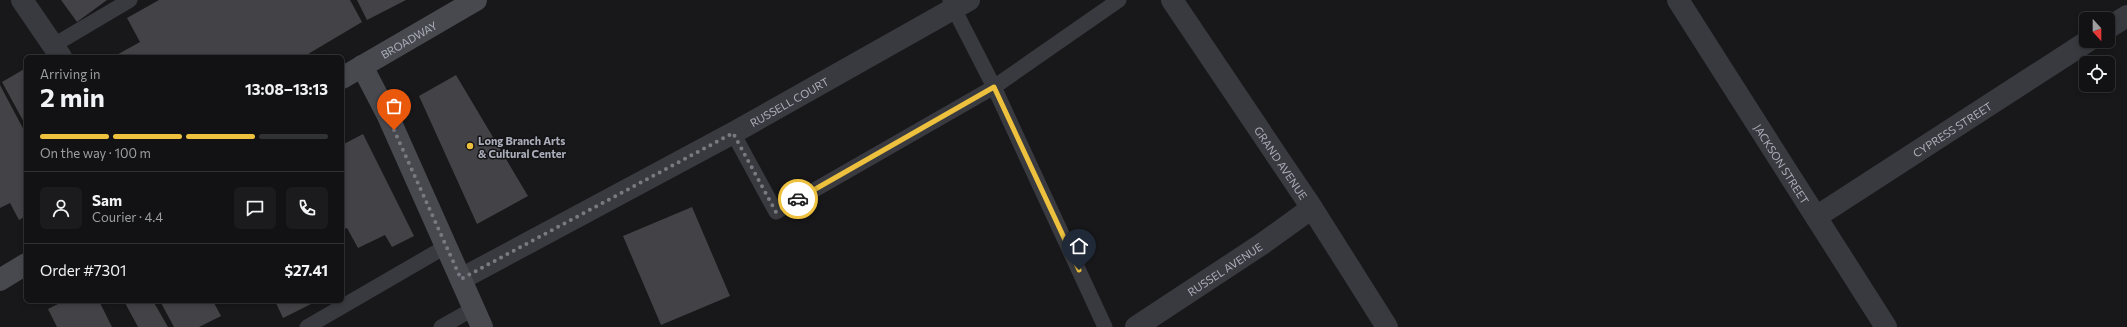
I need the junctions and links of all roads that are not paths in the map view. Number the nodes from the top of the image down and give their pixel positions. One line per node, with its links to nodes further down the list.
1 (22, 0): 11 (street)
2 (130, 0): 11 (lane)
3 (476, 0): 12 (street, BROADWAY)
4 (1119, 0): 14 (lane)
5 (1172, 0): 16 (street, GRAND AVENUE)
6 (1678, 0): 17 (street, JACKSON STREET)
7 (958, 3): 14 (lane); 15 (street, RUSSELL COURT)
8 (2127, 16): 9 (street)
9 (2115, 24)
10 (2079, 47): 17 (street, CYPRESS STREET)
11 (58, 51)
12 (362, 66): 13 (street, BROADWAY); 18 (street)
13 (344, 77)
14 (994, 87): 15 (lane); 25 (lane)
15 (733, 133): 20 (street, RUSSELL COURT)
16 (1312, 208): 26 (street, RUSSEL AVENUE); 27 (street, GRAND AVENUE)
17 (1816, 217): 28 (street, JACKSON STREET)
18 (445, 247): 20 (street); 23 (lane)
19 (24, 265): 21 (street)
20 (461, 279): 22 (street)
21 (0, 280)
22 (477, 318): 24 (lane)
23 (307, 327)
24 (441, 327)
25 (1105, 327)
26 (1136, 327)
27 (1387, 327)
28 (1886, 327)

